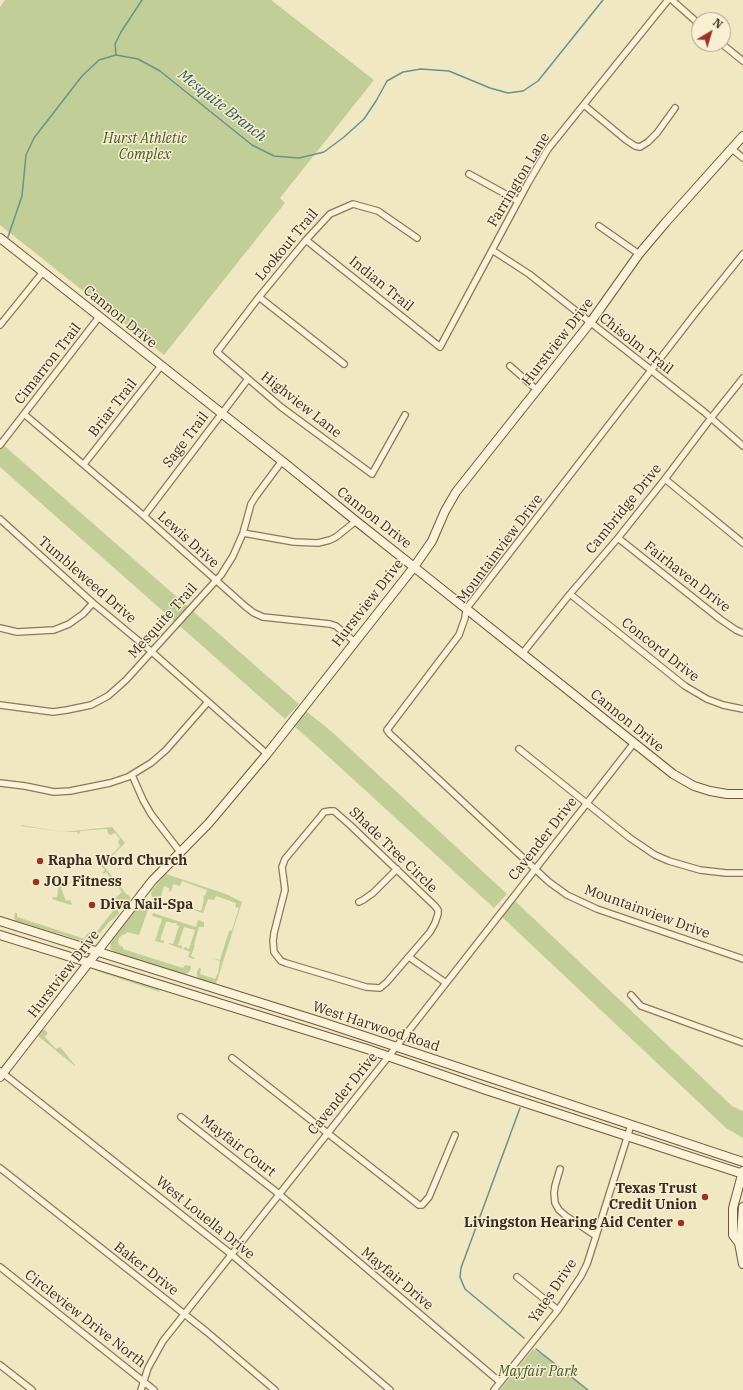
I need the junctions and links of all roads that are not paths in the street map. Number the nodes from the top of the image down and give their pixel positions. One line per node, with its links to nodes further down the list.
1 (668, 0): 6 (street, Farrington Lane)
2 (672, 0): 3 (street)
3 (691, 17)
4 (731, 51): 5 (street)
5 (743, 61)
6 (584, 105): 7 (street); 12 (street, Farrington Lane)
7 (675, 108)
8 (743, 136): 9 (street, Hurstview Drive)
9 (732, 149): 10 (street); 18 (street, Hurstview Drive)
10 (743, 158)
11 (469, 174): 12 (street)
12 (518, 201): 17 (street, Farrington Lane)
13 (599, 226): 18 (street)
14 (0, 238): 20 (street, Cannon Drive)
15 (417, 238): 16 (street, Lookout Trail)
16 (306, 240): 21 (street, Lookout Trail); 25 (street, Indian Trail)
17 (492, 250): 23 (street, Chisolm Trail); 25 (street, Farrington Lane)
18 (639, 254): 23 (street, Hurstview Drive)
19 (743, 254): 30 (street, Mountainview Drive)
20 (43, 272): 22 (street, Cannon Drive); 24 (street)
21 (260, 297): 26 (street, Lookout Trail); 27 (street)
22 (99, 317): 28 (street, Cannon Drive); 34 (street, Cimarron Trail)
23 (590, 323): 30 (street, Chisolm Trail); 33 (street, Hurstview Drive)
24 (0, 325)
25 (440, 347)
26 (217, 352): 32 (street, Highview Lane)
27 (344, 364)
28 (161, 366): 35 (street, Cannon Drive); 41 (street, Briar Trail)
29 (510, 366): 33 (street)
30 (652, 371): 37 (street, Chisolm Trail); 53 (street, Mountainview Drive)
31 (743, 378): 37 (street, Cambridge Drive)
32 (248, 379): 35 (street, Sage Trail); 36 (street, Highview Lane)
33 (537, 390): 49 (street, Hurstview Drive)
34 (24, 414): 38 (street, Cimarron Trail); 41 (street, Lewis Drive)
35 (221, 414): 40 (street, Cannon Drive); 43 (street, Sage Trail)
36 (405, 415)
37 (710, 418): 39 (street, Chisolm Trail); 42 (street, Cambridge Drive)
38 (0, 445)
39 (743, 446)
40 (282, 461): 45 (street, Cannon Drive); 46 (street, Mesquite Trail)
41 (84, 464): 43 (street, Lewis Drive)
42 (665, 479): 47 (street, Cambridge Drive); 48 (street)
43 (144, 516): 50 (street, Lewis Drive)
44 (0, 519): 52 (street, Tumbleweed Drive)
45 (356, 521): 46 (street); 49 (street, Cannon Drive)
46 (243, 533): 50 (street, Mesquite Trail)
47 (618, 538): 51 (street, Cambridge Drive); 55 (street, Fairhaven Drive)
48 (743, 542)
49 (414, 567): 53 (street, Cannon Drive); 56 (street, Hurstview Drive)
50 (216, 581): 56 (street, Lewis Drive); 57 (street, Mesquite Trail)
51 (570, 594): 58 (street, Cambridge Drive); 61 (street, Concord Drive)
52 (93, 603): 54 (street); 57 (street, Tumbleweed Drive)
53 (466, 610): 58 (street, Cannon Drive); 71 (street, Mountainview Drive)
54 (0, 628)
55 (743, 633)
56 (355, 642): 64 (street, Hurstview Drive)
57 (152, 652): 59 (street, Tumbleweed Drive); 60 (street, Mesquite Trail)
58 (522, 654): 62 (street, Cannon Drive)
59 (208, 702): 64 (street, Tumbleweed Drive); 65 (street)
60 (0, 704)
61 (743, 709)
62 (634, 743): 67 (street, Cannon Drive); 68 (street, Cavender Drive)
63 (519, 749): 68 (street)
64 (267, 754): 69 (street, Hurstview Drive)
65 (132, 775): 66 (street); 69 (street)
66 (0, 783)
67 (743, 794)
68 (587, 803): 71 (street, Cavender Drive); 72 (street)
69 (181, 853): 76 (street, Hurstview Drive)
70 (397, 869): 73 (street); 77 (street, Shade Tree Circle); 77 (street, Shade Tree Circle)
71 (535, 869): 78 (street, Mountainview Drive); 80 (street, Cavender Drive)
72 (743, 873)
73 (359, 902)
74 (0, 921): 76 (street, West Harwood Road)
75 (0, 935): 79 (street, West Harwood Road)
76 (98, 952): 79 (street, Hurstview Drive); 83 (street, West Harwood Road)
77 (409, 957): 80 (street)
78 (743, 959)
79 (89, 962): 84 (street, West Harwood Road); 86 (street, Hurstview Drive)
80 (446, 983): 83 (street, Cavender Drive)
81 (631, 995): 82 (street)
82 (743, 1043)
83 (396, 1047): 84 (street, Cavender Drive); 88 (street, West Harwood Road)
84 (388, 1056): 89 (street, Cavender Drive); 91 (street, West Harwood Road)
85 (232, 1058): 89 (street)
86 (1, 1074): 100 (street, West Louella Drive)
87 (181, 1118): 96 (street, Mayfair Court)
88 (631, 1125): 91 (street, Yates Drive); 92 (street, West Harwood Road)
89 (327, 1134): 90 (street); 96 (street, Cavender Drive)
90 (455, 1135)
91 (628, 1136): 95 (street, West Harwood Road); 98 (street, Yates Drive)
92 (743, 1162)
93 (0, 1168): 105 (street, Baker Drive)
94 (560, 1169): 98 (street)
95 (743, 1173): 99 (street)
96 (279, 1194): 100 (street, Cavender Drive); 108 (street, Mayfair Drive)
97 (743, 1207): 99 (street)
98 (596, 1236): 104 (street, Yates Drive)
99 (739, 1243): 101 (street)
100 (231, 1254): 105 (street, Cavender Drive); 113 (street, West Louella Drive)
101 (743, 1264)
102 (0, 1267): 107 (street, Circleview Drive North)
103 (517, 1277): 104 (street)
104 (558, 1310): 108 (street, Yates Drive)
105 (184, 1314): 107 (street, Cavender Drive); 112 (street, Baker Drive)
106 (0, 1365): 109 (street)
107 (143, 1381): 110 (street, Cavender Drive); 111 (street, Circleview Drive North)
108 (500, 1382): 114 (street, Yates Drive)
109 (32, 1390)
110 (141, 1390)
111 (154, 1390)
112 (274, 1390)
113 (390, 1390)
114 (494, 1390)

